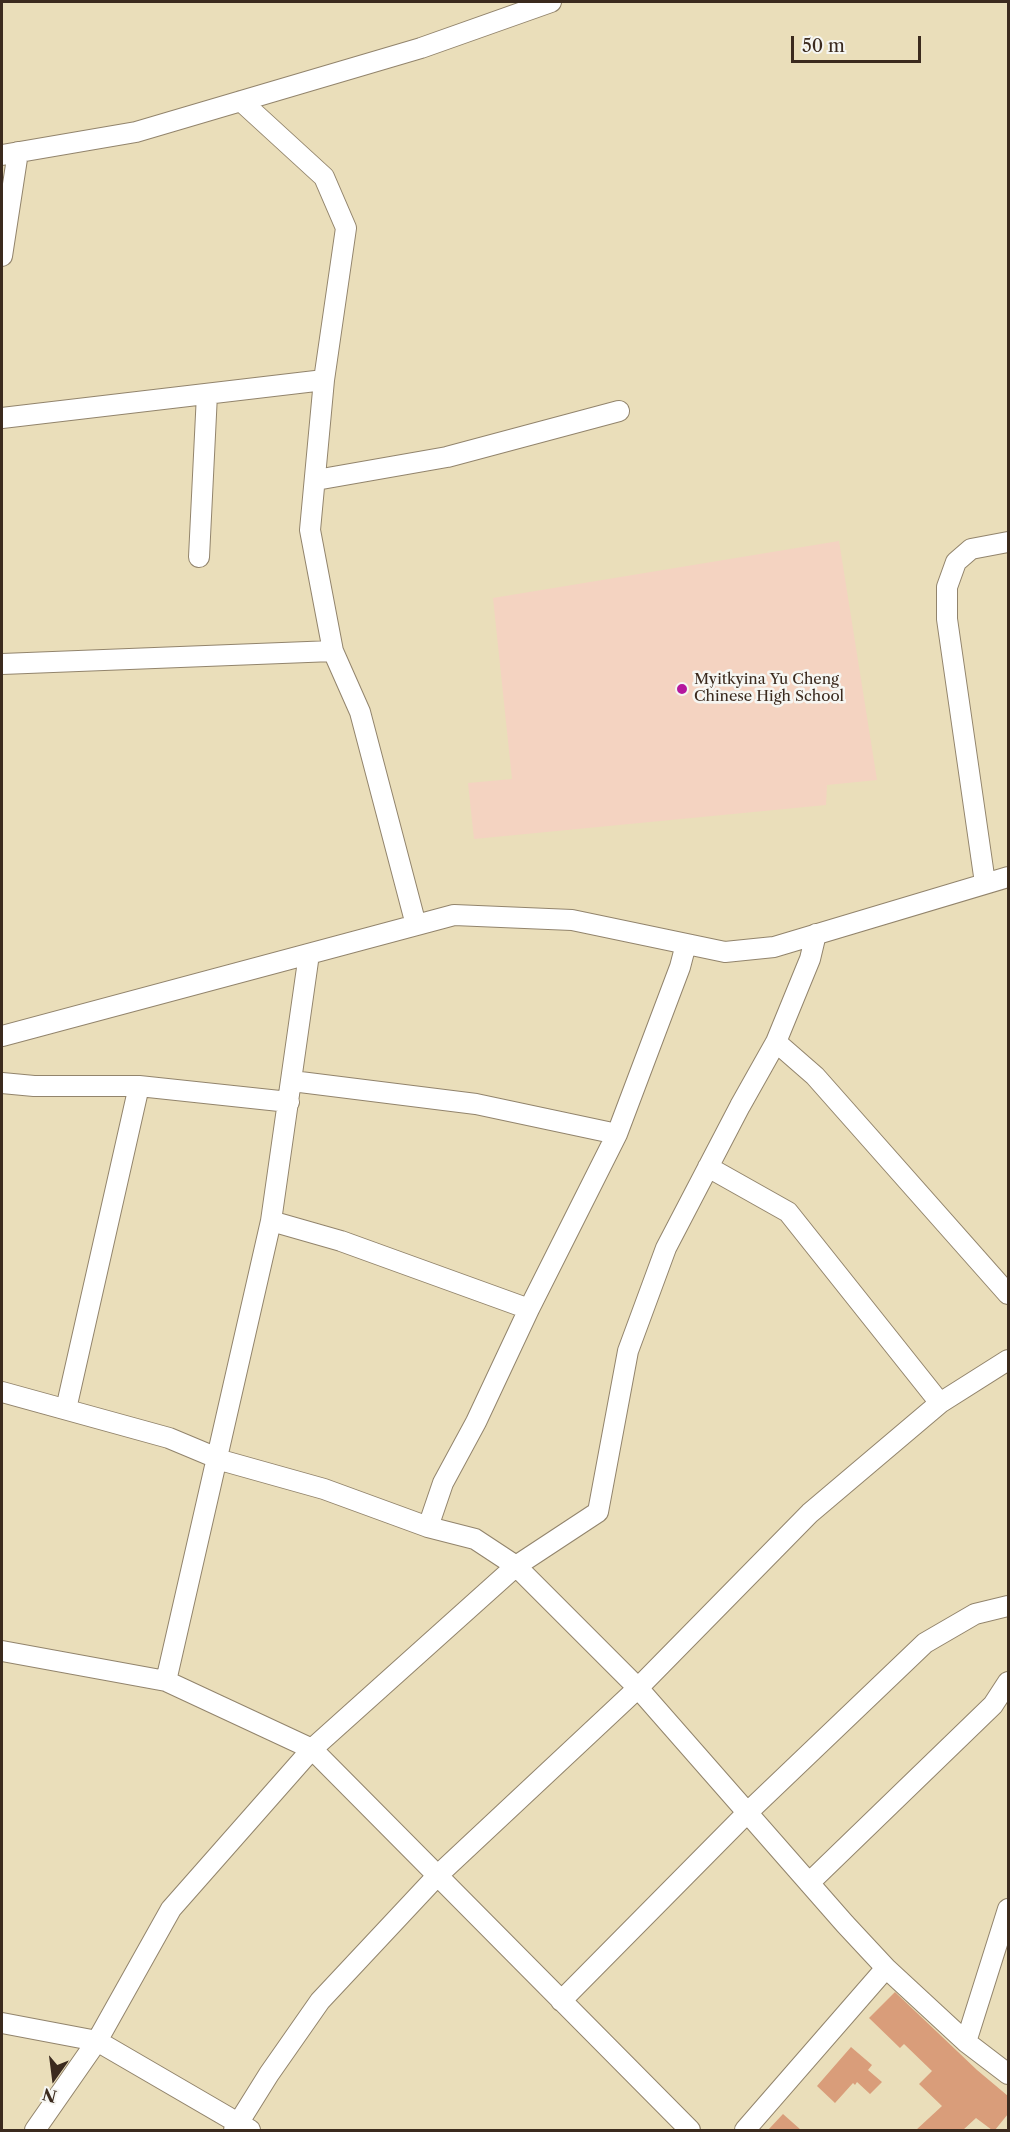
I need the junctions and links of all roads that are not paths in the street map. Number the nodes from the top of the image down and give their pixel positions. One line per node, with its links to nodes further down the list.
1 (551, 2): 2 (street)
2 (241, 101): 3 (street); 5 (street)
3 (10, 154): 4 (street)
4 (2, 256)
5 (324, 380): 6 (street); 9 (street)
6 (207, 394): 8 (street); 11 (street)
7 (619, 411): 9 (street)
8 (2, 418)
9 (316, 480): 12 (street)
10 (1008, 542): 15 (street)
11 (199, 557)
12 (333, 651): 13 (street); 16 (street)
13 (2, 664)
14 (1008, 877): 15 (street)
15 (985, 883): 17 (street)
16 (416, 925): 18 (street); 19 (street)
17 (816, 934): 18 (street); 21 (street)
18 (686, 944): 26 (street)
19 (309, 954): 20 (street); 22 (street)
20 (2, 1036)
21 (776, 1042): 27 (street); 29 (street)
22 (292, 1081): 25 (street); 26 (street)
23 (2, 1083): 24 (street)
24 (139, 1086): 25 (street); 34 (street)
25 (289, 1102): 28 (street)
26 (617, 1134): 30 (street)
27 (708, 1167): 33 (street); 37 (street)
28 (272, 1221): 30 (street); 35 (street)
29 (1008, 1294)
30 (529, 1309): 36 (street)
31 (1008, 1360): 33 (street)
32 (2, 1392): 34 (street)
33 (940, 1403): 42 (street)
34 (66, 1409): 35 (street)
35 (218, 1459): 36 (street); 40 (street)
36 (428, 1527): 37 (street)
37 (516, 1566): 42 (street); 43 (street)
38 (1008, 1606): 44 (street)
39 (2, 1651): 40 (street)
40 (166, 1682): 43 (street)
41 (1008, 1682): 46 (street)
42 (638, 1688): 44 (street); 45 (street)
43 (312, 1749): 45 (street); 51 (street)
44 (747, 1813): 46 (street); 49 (street)
45 (437, 1876): 49 (street); 54 (street)
46 (809, 1883): 48 (street)
47 (1008, 1909): 52 (street)
48 (886, 1968): 52 (street); 57 (street)
49 (561, 2001): 56 (street)
50 (2, 2023): 51 (street)
51 (97, 2041): 54 (street); 55 (street)
52 (966, 2042): 53 (street)
53 (1008, 2074)
54 (241, 2128)
55 (35, 2130)
56 (690, 2130)
57 (746, 2130)

